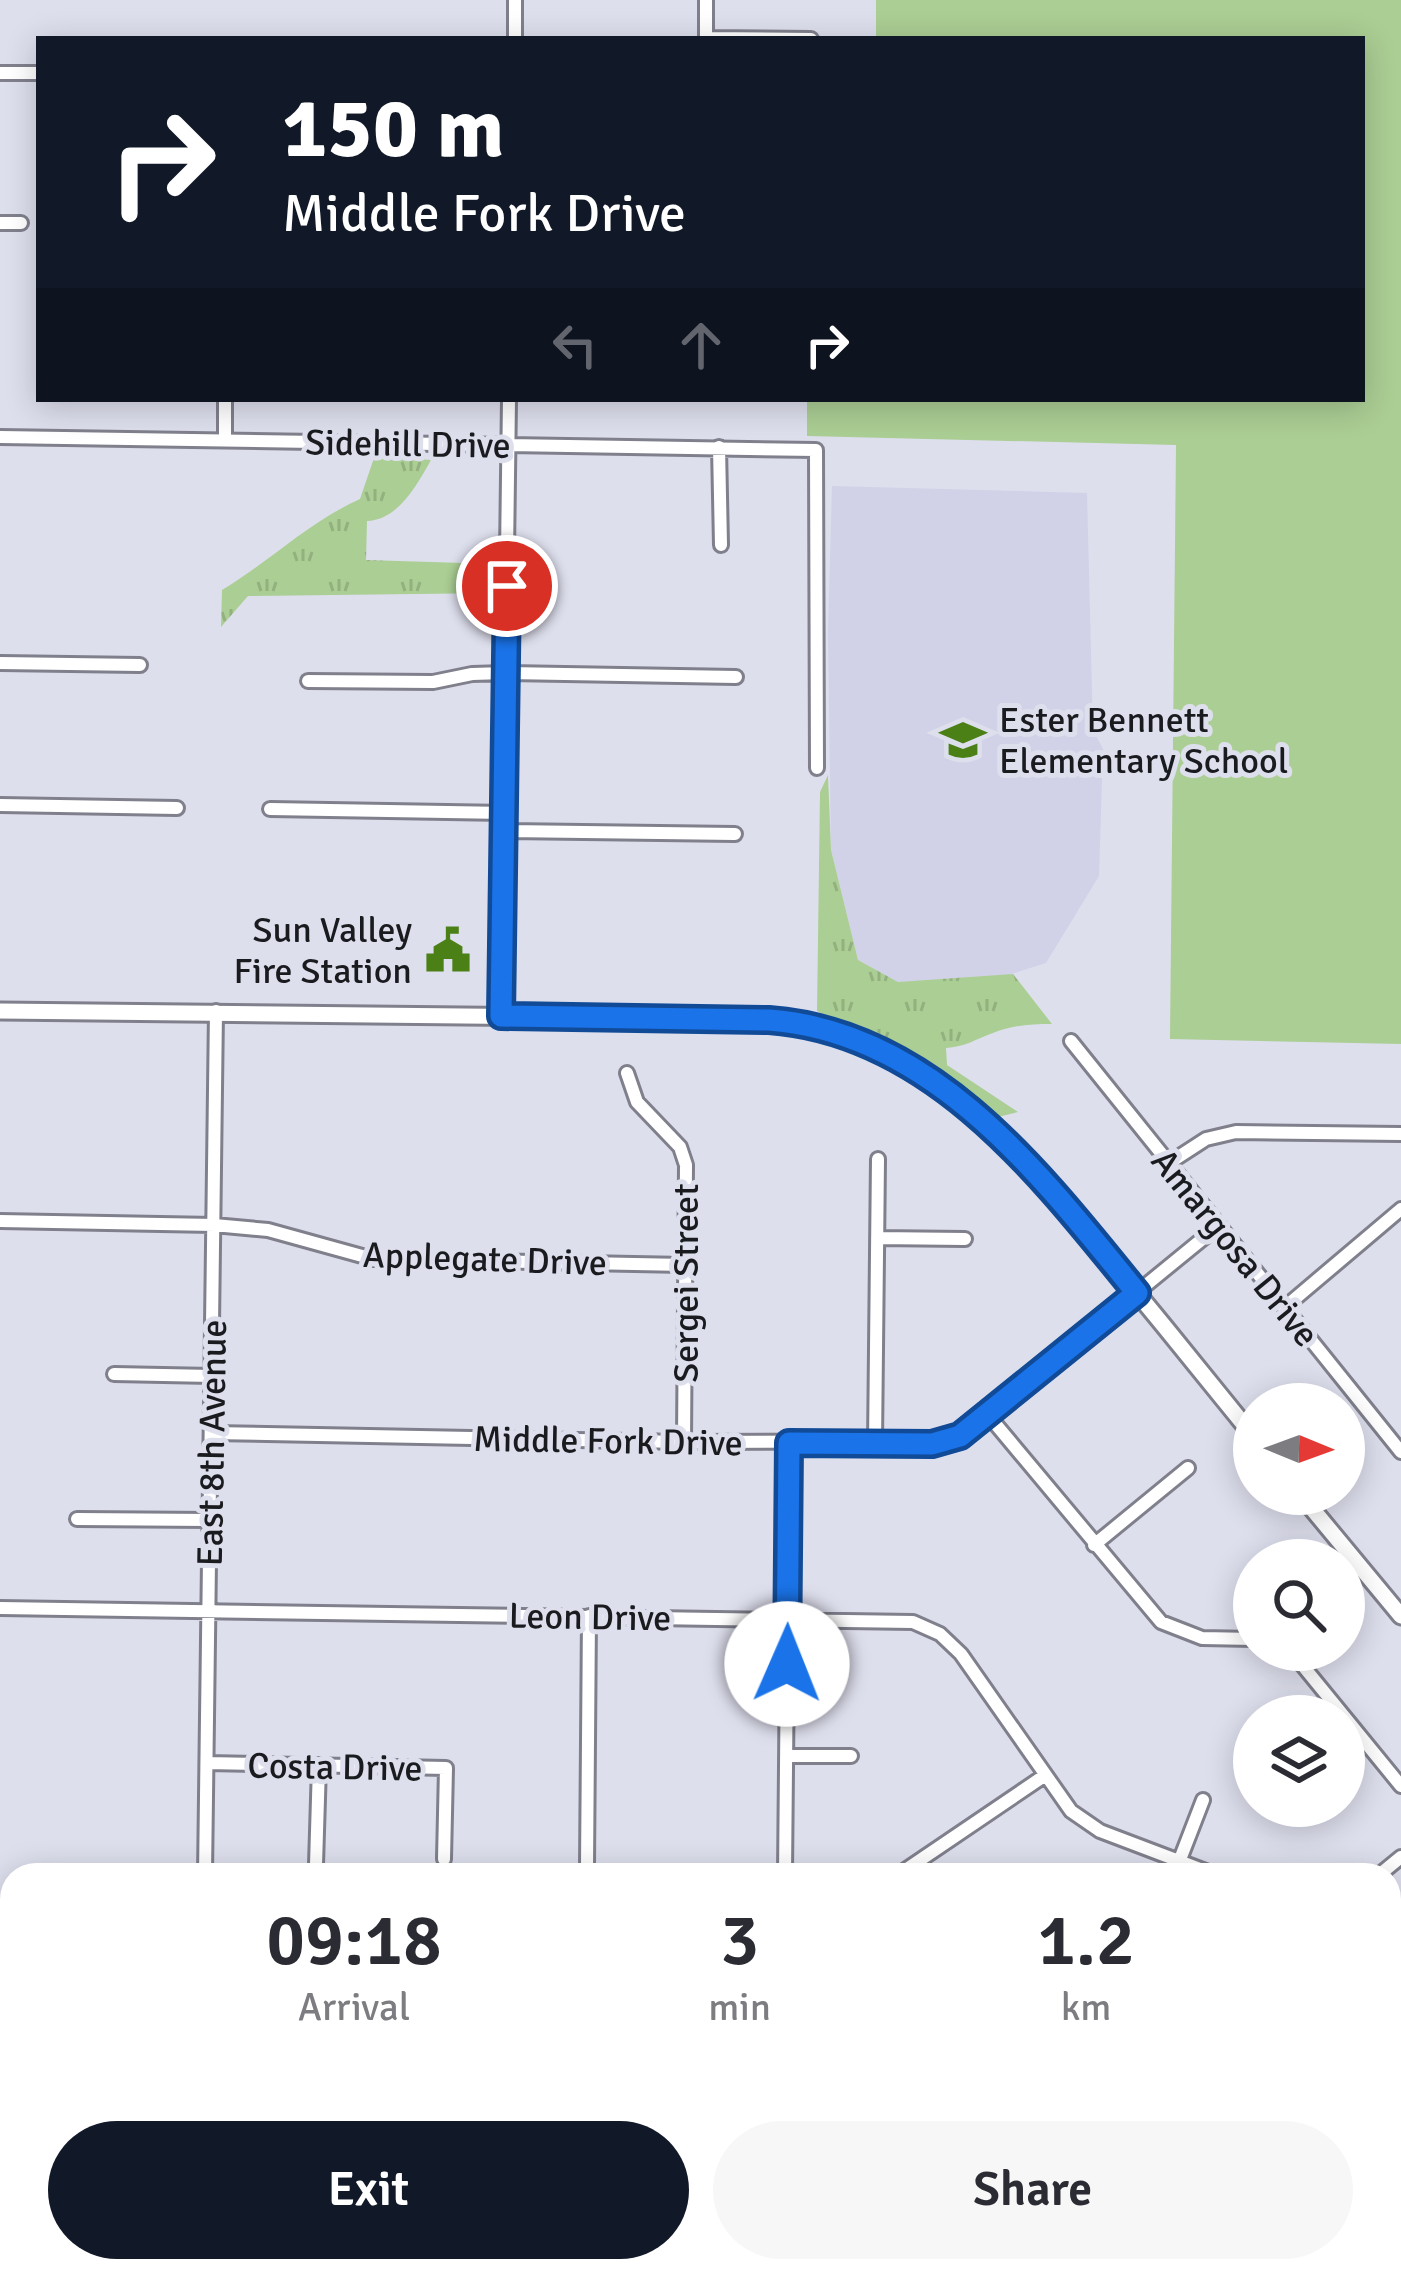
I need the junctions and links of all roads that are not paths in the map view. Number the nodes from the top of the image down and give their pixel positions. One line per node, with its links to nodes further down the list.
1 (515, 0): 3 (street)
2 (706, 0): 4 (street)
3 (515, 36)
4 (706, 36)
5 (0, 73): 6 (street)
6 (36, 73)
7 (0, 223): 8 (street)
8 (21, 223)
9 (225, 402): 12 (street)
10 (509, 402): 13 (street)
11 (0, 437): 12 (street, Sidehill Drive)
12 (225, 440): 13 (street, Sidehill Drive)
13 (510, 444): 14 (street, Sidehill Drive); 18 (street)
14 (719, 447): 15 (street); 21 (street, Sidehill Drive)
15 (721, 545)
16 (0, 663): 17 (street)
17 (140, 665)
18 (506, 673): 19 (street); 20 (street); 25 (street)
19 (736, 676)
20 (308, 681)
21 (818, 768)
22 (0, 805): 23 (street)
23 (177, 808)
24 (270, 809): 25 (street)
25 (506, 813): 26 (street)
26 (506, 831): 27 (street); 30 (street)
27 (734, 834)
28 (0, 1011): 29 (main road)
29 (216, 1011): 30 (main road); 38 (street, East 8th Avenue)
30 (501, 1016): 43 (main road)
31 (1071, 1040): 35 (street, Amargosa Drive)
32 (628, 1073): 42 (street, Sergei Street)
33 (1401, 1134): 35 (street)
34 (878, 1160): 40 (street)
35 (1169, 1163): 39 (street, Amargosa Drive)
36 (1401, 1209): 44 (street)
37 (0, 1221): 38 (street, Applegate Drive)
38 (214, 1225): 42 (street, Applegate Drive); 46 (street, East 8th Avenue)
39 (1217, 1227): 43 (street, Middle Fork Drive); 44 (street, Amargosa Drive)
40 (877, 1238): 41 (street); 52 (street)
41 (965, 1239)
42 (686, 1265): 50 (street, Sergei Street)
43 (1137, 1293): 47 (main road); 48 (street, Middle Fork Drive)
44 (1284, 1309): 53 (street, Amargosa Drive)
45 (114, 1374): 46 (street)
46 (212, 1376): 49 (street, East 8th Avenue)
47 (1233, 1411)
48 (988, 1414): 52 (street, Middle Fork Drive); 58 (street)
49 (212, 1433): 50 (street, Middle Fork Drive); 57 (street, East 8th Avenue)
50 (684, 1442): 51 (street, Middle Fork Drive)
51 (789, 1443): 52 (street, Middle Fork Drive); 63 (street)
52 (875, 1444)
53 (1401, 1452)
54 (1187, 1468): 58 (street)
55 (1317, 1515): 62 (main road)
56 (76, 1519): 57 (street)
57 (210, 1520): 60 (street, East 8th Avenue)
58 (1094, 1544): 64 (street)
59 (0, 1608): 60 (street, Leon Drive)
60 (209, 1612): 61 (street, Leon Drive); 68 (street, East 8th Avenue)
61 (589, 1616): 63 (street, Leon Drive); 76 (street)
62 (1401, 1616)
63 (788, 1618): 66 (street); 70 (street, Leon Drive)
64 (1233, 1639)
65 (1304, 1671): 71 (street)
66 (786, 1756): 67 (street); 77 (street)
67 (850, 1756)
68 (207, 1763): 69 (street, Costa Drive); 74 (street, East 8th Avenue)
69 (319, 1765): 73 (street, Costa Drive); 75 (street)
70 (1044, 1776): 78 (street); 79 (street, Leon Drive)
71 (1401, 1786)
72 (1203, 1800): 80 (street)
73 (445, 1858)
74 (205, 1863)
75 (316, 1863)
76 (587, 1863)
77 (785, 1863)
78 (916, 1863)
79 (1167, 1863)
80 (1179, 1863)

